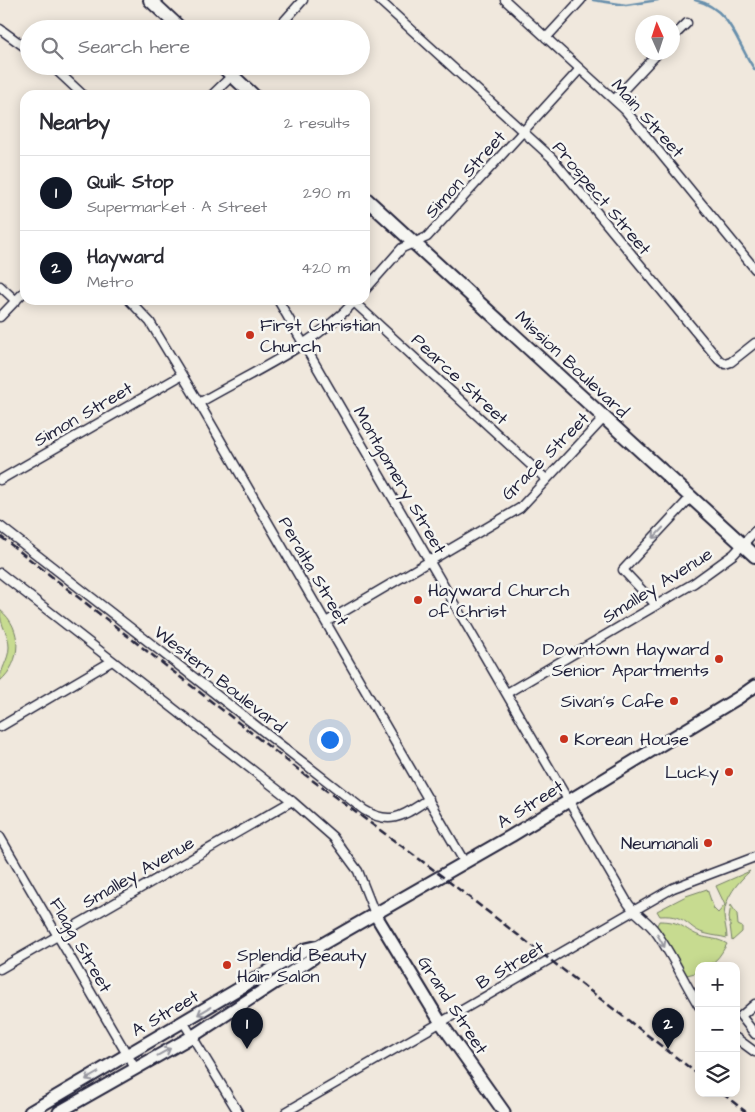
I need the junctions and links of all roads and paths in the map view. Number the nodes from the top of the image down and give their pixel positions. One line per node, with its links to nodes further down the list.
1 (150, 0): 6 (main road)
2 (303, 0): 7 (street)
3 (379, 0): 21 (street, Prospect Street)
4 (505, 0): 11 (street, Main Street)
5 (581, 0): 11 (street)
6 (171, 20)
7 (285, 20)
8 (687, 23): 10 (street)
9 (0, 29): 12 (street)
10 (680, 30)
11 (546, 38): 14 (street, Main Street)
12 (20, 43)
13 (652, 60): 20 (street)
14 (580, 69): 20 (street, Main Street); 21 (street, Simon Street)
15 (62, 75): 17 (street)
16 (232, 75): 18 (street); 19 (main road)
17 (78, 90)
18 (217, 90)
19 (248, 90)
20 (614, 100): 24 (street, Main Street)
21 (522, 133): 23 (street, Simon Street); 35 (street, Prospect Street)
22 (370, 203): 23 (main road, Mission Boulevard)
23 (414, 243): 25 (street, Simon Street); 38 (main road, Mission Boulevard)
24 (755, 269)
25 (370, 284)
26 (0, 286): 28 (street)
27 (20, 297): 28 (street)
28 (16, 301): 33 (street)
29 (134, 305): 36 (street, Peralta Street)
30 (281, 305): 34 (street, Montgomery Street)
31 (351, 305): 34 (street)
32 (359, 305): 39 (street, Pearce Street)
33 (0, 317)
34 (303, 343): 37 (street); 46 (street, Montgomery Street)
35 (755, 343)
36 (182, 375): 37 (street, Peralta Street); 40 (street, Simon Street)
37 (199, 403): 49 (street, Peralta Street)
38 (604, 418): 39 (street, Grace Street); 41 (main road, Mission Boulevard)
39 (546, 479): 46 (street, Grace Street)
40 (0, 480)
41 (691, 497): 44 (main road, Mission Boulevard); 48 (street, one-way to 48)
42 (0, 526): 54 (street, Western Boulevard)
43 (755, 531): 44 (street, Smalley Avenue)
44 (742, 544): 45 (main road, Mission Boulevard); 48 (street, Smalley Avenue)
45 (755, 556)
46 (430, 561): 49 (street, Grace Street); 52 (street, Montgomery Street)
47 (0, 573): 50 (street)
48 (656, 605): 52 (street, Smalley Avenue)
49 (326, 622): 54 (street, Peralta Street)
50 (112, 661): 53 (street); 56 (street)
51 (755, 686): 55 (main road, A Street)
52 (507, 694): 55 (street, Montgomery Street)
53 (0, 727)
54 (429, 799): 59 (street, Peralta Street)
55 (569, 800): 59 (main road, A Street); 60 (street, Montgomery Street)
56 (292, 801): 61 (street); 62 (street, Smalley Avenue)
57 (0, 837): 62 (street, Flagg Street)
58 (755, 857): 60 (street, B Street)
59 (465, 863): 61 (main road, A Street)
60 (632, 911): 65 (street, Montgomery Street, one-way to 65); 68 (street, B Street)
61 (375, 914): 63 (main road, A Street); 68 (main road, Grand Street)
62 (58, 936): 64 (street, Smalley Avenue); 73 (street, Flagg Street)
63 (319, 946): 67 (main road, A Street, one-way to 67); 70 (main road, A Street)
64 (0, 969)
65 (695, 999)
66 (755, 1004): 69 (street)
67 (184, 1023): 70 (street); 73 (main road, A Street)
68 (441, 1023): 78 (street, B Street); 79 (main road, Grand Street)
69 (755, 1034)
70 (193, 1036): 74 (main road, A Street, one-way to 70); 77 (street)
71 (740, 1041): 72 (street)
72 (755, 1052)
73 (128, 1055): 74 (street, Flagg Street); 75 (main road, A Street, one-way to 75)
74 (135, 1068): 76 (main road, A Street)
75 (30, 1112)
76 (59, 1112)
77 (238, 1112)
78 (286, 1112)
79 (504, 1112)

